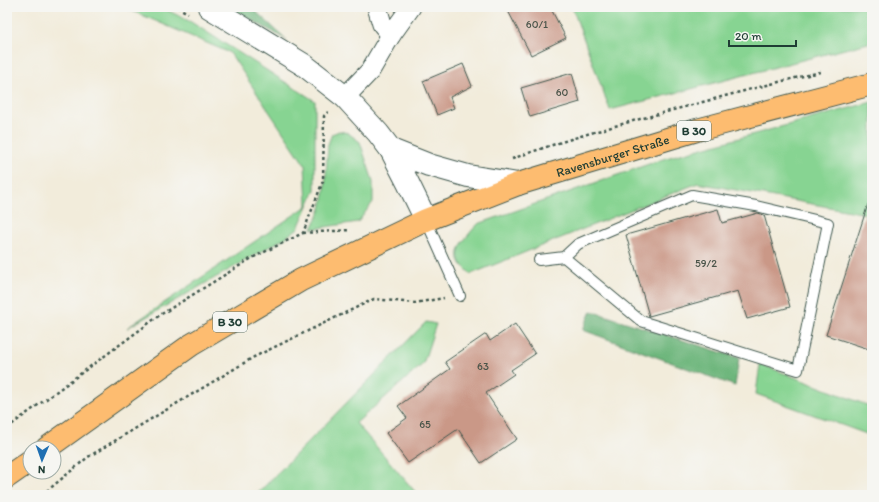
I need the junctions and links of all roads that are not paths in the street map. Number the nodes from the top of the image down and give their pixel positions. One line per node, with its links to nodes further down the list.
1 (209, 7): 6 (street)
2 (377, 7): 4 (street)
3 (411, 7): 4 (street)
4 (391, 35): 6 (street)
5 (872, 84): 8 (main road, Ravensburger Straße / B 30)
6 (345, 97): 7 (street)
7 (392, 150): 8 (street); 9 (street)
8 (518, 184): 9 (main road, Ravensburger Straße / B 30)
9 (426, 220): 12 (lane); 13 (main road, B 30)
10 (564, 257): 10 (lane); 11 (lane)
11 (539, 260)
12 (460, 296)
13 (58, 440)
14 (22, 466): 15 (main road)
15 (7, 477)

